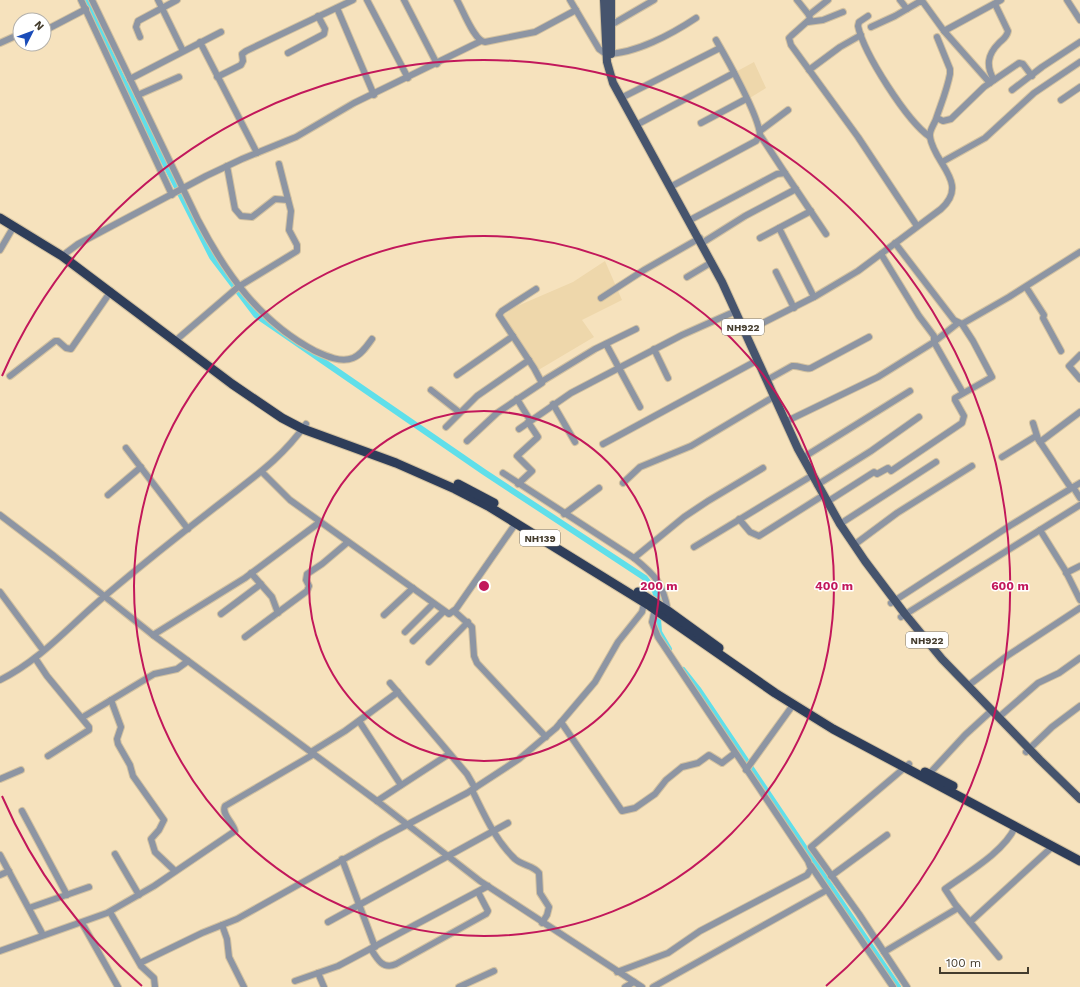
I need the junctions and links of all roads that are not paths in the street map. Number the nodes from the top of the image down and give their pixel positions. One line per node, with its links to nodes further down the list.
1 (82, 0): 20 (street)
2 (158, 0): 18 (street)
3 (177, 0): 18 (street)
4 (353, 0): 19 (street)
5 (367, 0): 56 (street)
6 (404, 0): 50 (street)
7 (458, 0): 41 (street)
8 (570, 0): 22 (street)
9 (604, 0): 48 (main road, NH922)
10 (611, 0): 30 (main road)
11 (654, 0): 30 (street)
12 (797, 0): 24 (street)
13 (828, 0): 24 (street)
14 (900, 0): 21 (street)
15 (1067, 0): 28 (street)
16 (95, 1): 33 (street)
17 (998, 2): 34 (street); 58 (street)
18 (162, 8): 37 (street); 46 (street)
19 (336, 8): 25 (street); 62 (street)
20 (86, 9): 31 (street); 33 (street)
21 (906, 9): 32 (street); 34 (street)
22 (576, 10): 41 (street); 48 (street)
23 (843, 12): 29 (street)
24 (808, 15): 29 (street)
25 (318, 16): 47 (street); 55 (street)
26 (868, 16): 36 (street)
27 (696, 18): 48 (street)
28 (1080, 20)
29 (808, 22): 51 (street)
30 (611, 25): 48 (main road)
31 (52, 27)
32 (871, 27)
33 (100, 28): 57 (street); 80 (street)
34 (944, 31): 58 (street)
35 (221, 32): 42 (street)
36 (861, 35): 51 (street); 71 (street)
37 (140, 37)
38 (937, 37): 67 (street)
39 (12, 38): 44 (street)
40 (716, 40): 45 (street)
41 (481, 41): 50 (street)
42 (200, 42): 46 (street); 55 (street)
43 (1080, 42): 53 (street)
44 (0, 43)
45 (720, 48): 52 (street); 63 (street)
46 (183, 51): 57 (street)
47 (288, 53)
48 (609, 54): 63 (main road); 82 (main road, NH922)
49 (1080, 62): 73 (street)
50 (437, 64): 56 (street)
51 (809, 70): 88 (street)
52 (734, 73): 64 (street); 68 (street)
53 (1032, 76): 58 (street); 60 (street)
54 (179, 77): 61 (street)
55 (218, 77): 72 (street)
56 (408, 78): 62 (street)
57 (130, 79): 61 (street)
58 (992, 82): 67 (street)
59 (1080, 87): 65 (street)
60 (1012, 90)
61 (138, 95): 78 (street)
62 (374, 95): 72 (street)
63 (625, 96): 68 (main road)
64 (746, 99): 69 (street); 70 (street)
65 (1061, 100)
66 (788, 110): 70 (street)
67 (937, 118): 71 (street)
68 (640, 123): 77 (main road)
69 (701, 123)
70 (760, 133): 76 (street); 77 (street)
71 (930, 137): 73 (street)
72 (257, 153): 75 (street)
73 (942, 162): 88 (street)
74 (279, 164): 81 (street)
75 (227, 166): 78 (street); 81 (street)
76 (785, 173): 79 (street); 86 (street)
77 (674, 185): 82 (main road)
78 (183, 189): 80 (street); 101 (street)
79 (796, 189): 83 (street); 92 (street)
80 (172, 195): 96 (street)
81 (288, 200): 101 (street)
82 (683, 208): 86 (main road, NH922)
83 (811, 211): 89 (street); 90 (street)
84 (0, 213): 96 (highway, NH139)
85 (0, 218): 87 (highway, NH139)
86 (690, 220): 92 (main road, NH922)
87 (14, 226): 94 (street); 104 (highway, NH139)
88 (917, 226): 93 (street)
89 (779, 228): 91 (street); 105 (street)
90 (826, 234)
91 (760, 238)
92 (701, 241): 98 (main road, NH922); 106 (street)
93 (895, 243): 97 (street); 109 (street)
94 (0, 250)
95 (1080, 252): 102 (street)
96 (66, 253): 114 (highway, NH139)
97 (881, 254): 105 (street); 116 (street)
98 (712, 262): 100 (street); 108 (main road, NH922)
99 (776, 272): 107 (street)
100 (687, 277)
101 (238, 287): 114 (street); 115 (street)
102 (1026, 287): 109 (street); 119 (street)
103 (536, 289): 112 (street)
104 (111, 291): 114 (highway, NH139); 125 (street)
105 (814, 297): 107 (street)
106 (601, 298)
107 (794, 308): 111 (street)
108 (736, 311): 111 (main road, NH922); 118 (street)
109 (960, 324): 116 (street); 132 (street)
110 (636, 329): 117 (street)
111 (745, 332): 122 (main road, NH922)
112 (513, 336): 121 (street); 124 (street)
113 (869, 337): 128 (street)
114 (177, 339): 143 (highway, NH139)
115 (372, 339)
116 (934, 342): 132 (street); 141 (street)
117 (606, 344): 123 (street); 129 (street)
118 (654, 349): 123 (street); 126 (street)
119 (1061, 351)
120 (1080, 355): 127 (street)
121 (529, 360): 129 (street); 137 (street)
122 (758, 360): 128 (main road, NH922); 149 (street)
123 (618, 369): 135 (street); 136 (street)
124 (457, 375)
125 (10, 376)
126 (668, 378)
127 (1080, 379)
128 (767, 380): 133 (main road, NH922)
129 (541, 382): 134 (street)
130 (431, 390): 137 (street)
131 (910, 391): 152 (street)
132 (963, 392): 170 (street)
133 (775, 396): 141 (main road, NH922); 161 (street)
134 (516, 399): 140 (street); 147 (street)
135 (553, 404): 140 (street); 148 (street)
136 (640, 407)
137 (459, 412): 144 (street)
138 (1080, 412): 146 (street)
139 (919, 417): 164 (street)
140 (529, 421): 145 (street); 163 (street)
141 (787, 421): 151 (main road, NH922)
142 (1033, 423): 146 (street)
143 (304, 427): 158 (street); 176 (highway, NH139); 191 (highway, NH139)
144 (446, 427)
145 (518, 430)
146 (1038, 439): 153 (street); 166 (street)
147 (467, 442)
148 (575, 442)
149 (603, 444)
150 (126, 448): 155 (street)
151 (798, 449): 152 (main road); 160 (main road)
152 (804, 457): 164 (main road)
153 (1002, 457)
154 (936, 462): 177 (street)
155 (141, 466): 167 (street); 178 (street)
156 (972, 466): 181 (street)
157 (763, 468): 183 (street)
158 (262, 472): 175 (street); 178 (street)
159 (503, 473): 163 (street)
160 (808, 478): 168 (main road); 174 (street)
161 (622, 483)
162 (1080, 483): 166 (street)
163 (518, 484): 172 (street)
164 (817, 484): 170 (main road)
165 (599, 488): 172 (street)
166 (1072, 488): 169 (street); 193 (street)
167 (108, 495)
168 (819, 498): 174 (street); 193 (main road)
169 (1080, 498)
170 (827, 502): 177 (main road)
171 (1080, 505): 179 (street)
172 (564, 514): 183 (street)
173 (0, 515): 190 (street)
174 (739, 519): 182 (street)
175 (320, 522): 180 (street); 185 (street)
176 (516, 523): 191 (highway, NH139); 197 (street)
177 (840, 524): 181 (main road)
178 (188, 529): 190 (street)
179 (1040, 530): 186 (street); 203 (street)
180 (348, 542): 188 (street); 200 (street)
181 (854, 545): 193 (main road)
182 (694, 547)
183 (634, 558): 198 (street)
184 (1080, 566): 186 (street)
185 (252, 573): 187 (street); 206 (street)
186 (1066, 573): 192 (street)
187 (261, 584): 200 (street); 201 (street)
188 (413, 588): 194 (street); 202 (street)
189 (0, 592): 209 (street)
190 (105, 596): 206 (street); 209 (street)
191 (645, 600): 196 (highway, NH139); 198 (highway, NH139); 226 (street)
192 (1080, 600)
193 (892, 602): 203 (main road)
194 (433, 604): 199 (street); 205 (street)
195 (1080, 608): 216 (street)
196 (655, 609): 219 (highway, NH139); 230 (street)
197 (454, 611): 199 (street); 204 (street)
198 (668, 611): 222 (highway, NH139)
199 (443, 612): 208 (street)
200 (278, 613): 207 (street)
201 (221, 614)
202 (384, 615)
203 (903, 616): 216 (main road, NH922); 221 (main road)
204 (468, 622): 213 (street); 227 (street)
205 (405, 632)
206 (153, 635): 212 (street)
207 (246, 637)
208 (413, 641)
209 (44, 650): 210 (street)
210 (35, 658): 214 (street); 223 (street)
211 (1080, 658): 224 (street)
212 (188, 661): 218 (street); 229 (street)
213 (429, 662)
214 (0, 680)
215 (390, 683): 217 (street)
216 (968, 685): 224 (main road, NH922)
217 (398, 692): 225 (street); 231 (street)
218 (111, 700): 223 (street); 260 (street)
219 (793, 705): 222 (highway, NH139); 234 (street)
220 (1080, 706): 228 (street)
221 (989, 713): 228 (main road); 236 (street)
222 (814, 715): 233 (highway, NH139)
223 (83, 717): 232 (street)
224 (999, 717): 228 (main road, NH922)
225 (359, 721): 229 (street); 238 (street)
226 (561, 722): 227 (street); 230 (street)
227 (546, 737): 239 (street)
228 (1028, 751): 240 (main road, NH922); 242 (main road)
229 (312, 753): 241 (street); 260 (street)
230 (735, 753): 234 (street)
231 (449, 754): 238 (street); 239 (street)
232 (48, 756)
233 (906, 766): 236 (highway, NH139); 246 (highway, NH139); 249 (street)
234 (748, 768): 251 (street)
235 (21, 770): 237 (street)
236 (929, 774): 255 (highway, NH139)
237 (0, 779)
238 (401, 785): 241 (street)
239 (474, 789): 245 (street); 247 (street)
240 (1080, 799)
241 (377, 801): 245 (street)
242 (1080, 805)
243 (22, 811): 267 (street)
244 (508, 823): 247 (street)
245 (407, 824): 254 (street); 256 (street)
246 (1015, 827): 250 (highway, NH139); 271 (street)
247 (493, 832): 254 (street); 276 (street)
248 (888, 835): 262 (street)
249 (811, 847): 251 (street); 262 (street)
250 (1052, 847): 257 (highway, NH139); 274 (street)
251 (802, 853): 258 (street)
252 (115, 854): 268 (street)
253 (0, 855): 259 (street)
254 (447, 855): 263 (street); 269 (street)
255 (1080, 855)
256 (342, 859): 269 (street); 277 (street)
257 (1080, 861)
258 (811, 866): 265 (street); 285 (street)
259 (9, 871): 261 (street); 270 (street)
260 (175, 871): 268 (street)
261 (0, 875)
262 (832, 876): 281 (street)
263 (488, 886): 266 (street); 276 (street)
264 (89, 887): 267 (street)
265 (827, 890): 296 (street); 297 (street)
266 (478, 892): 279 (street); 279 (street)
267 (67, 895): 270 (street)
268 (139, 895): 272 (street)
269 (360, 904): 273 (street); 279 (street)
270 (29, 908): 278 (street)
271 (958, 908): 274 (street); 281 (street)
272 (110, 912): 275 (street); 283 (street)
273 (328, 922)
274 (970, 922): 282 (street)
275 (82, 923): 278 (street); 289 (street)
276 (542, 923): 285 (street)
277 (222, 925): 283 (street); 291 (street)
278 (43, 935): 280 (street)
279 (373, 948): 286 (street)
280 (0, 950)
281 (884, 952): 298 (street)
282 (999, 957)
283 (140, 963): 290 (street)
284 (494, 971): 293 (street)
285 (618, 972): 288 (street)
286 (318, 973): 287 (street); 292 (street)
287 (295, 982)
288 (634, 982): 294 (street); 295 (street)
289 (118, 987)
290 (155, 987)
291 (244, 987)
292 (324, 987)
293 (459, 987)
294 (625, 987)
295 (642, 987)
296 (653, 987)
297 (893, 987)
298 (907, 987)

